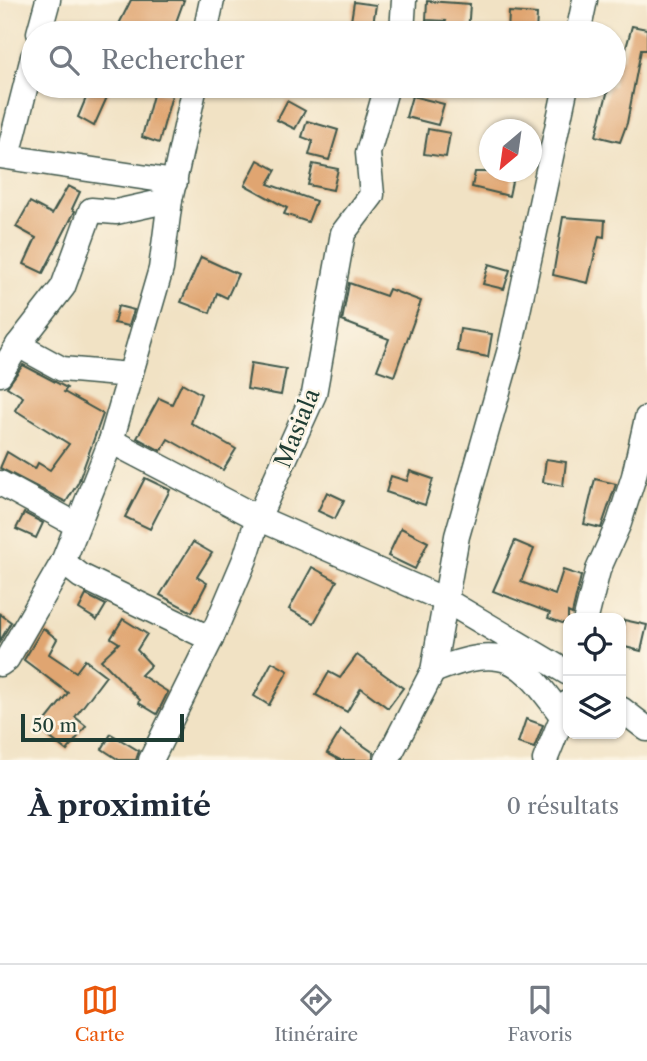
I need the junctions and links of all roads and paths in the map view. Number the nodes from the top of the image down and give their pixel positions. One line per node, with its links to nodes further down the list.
1 (48, 0): 5 (street)
2 (212, 0): 6 (street)
3 (404, 0): 7 (street)
4 (585, 0): 8 (street)
5 (42, 21)
6 (208, 21)
7 (403, 21)
8 (581, 21)
9 (21, 98): 13 (street)
10 (192, 98): 14 (street)
11 (384, 98): 21 (street, Masiala)
12 (563, 98): 24 (street)
13 (4, 156): 14 (street)
14 (173, 191): 15 (street); 17 (street)
15 (18, 345): 16 (street); 17 (street)
16 (0, 374)
17 (130, 375): 19 (street)
18 (647, 418): 25 (street)
19 (111, 441): 21 (street); 22 (street)
20 (0, 483): 22 (street)
21 (258, 519): 24 (street); 26 (street, Masiala)
22 (77, 524): 23 (street)
23 (63, 562): 26 (street); 27 (street)
24 (445, 600): 28 (street); 29 (street)
25 (587, 613)
26 (211, 639): 34 (street, Masiala)
27 (0, 664)
28 (563, 670)
29 (433, 671): 30 (street); 35 (street)
30 (563, 707)
31 (626, 713): 33 (street)
32 (563, 717): 36 (street)
33 (647, 729)
34 (151, 760)
35 (387, 760)
36 (545, 760)

